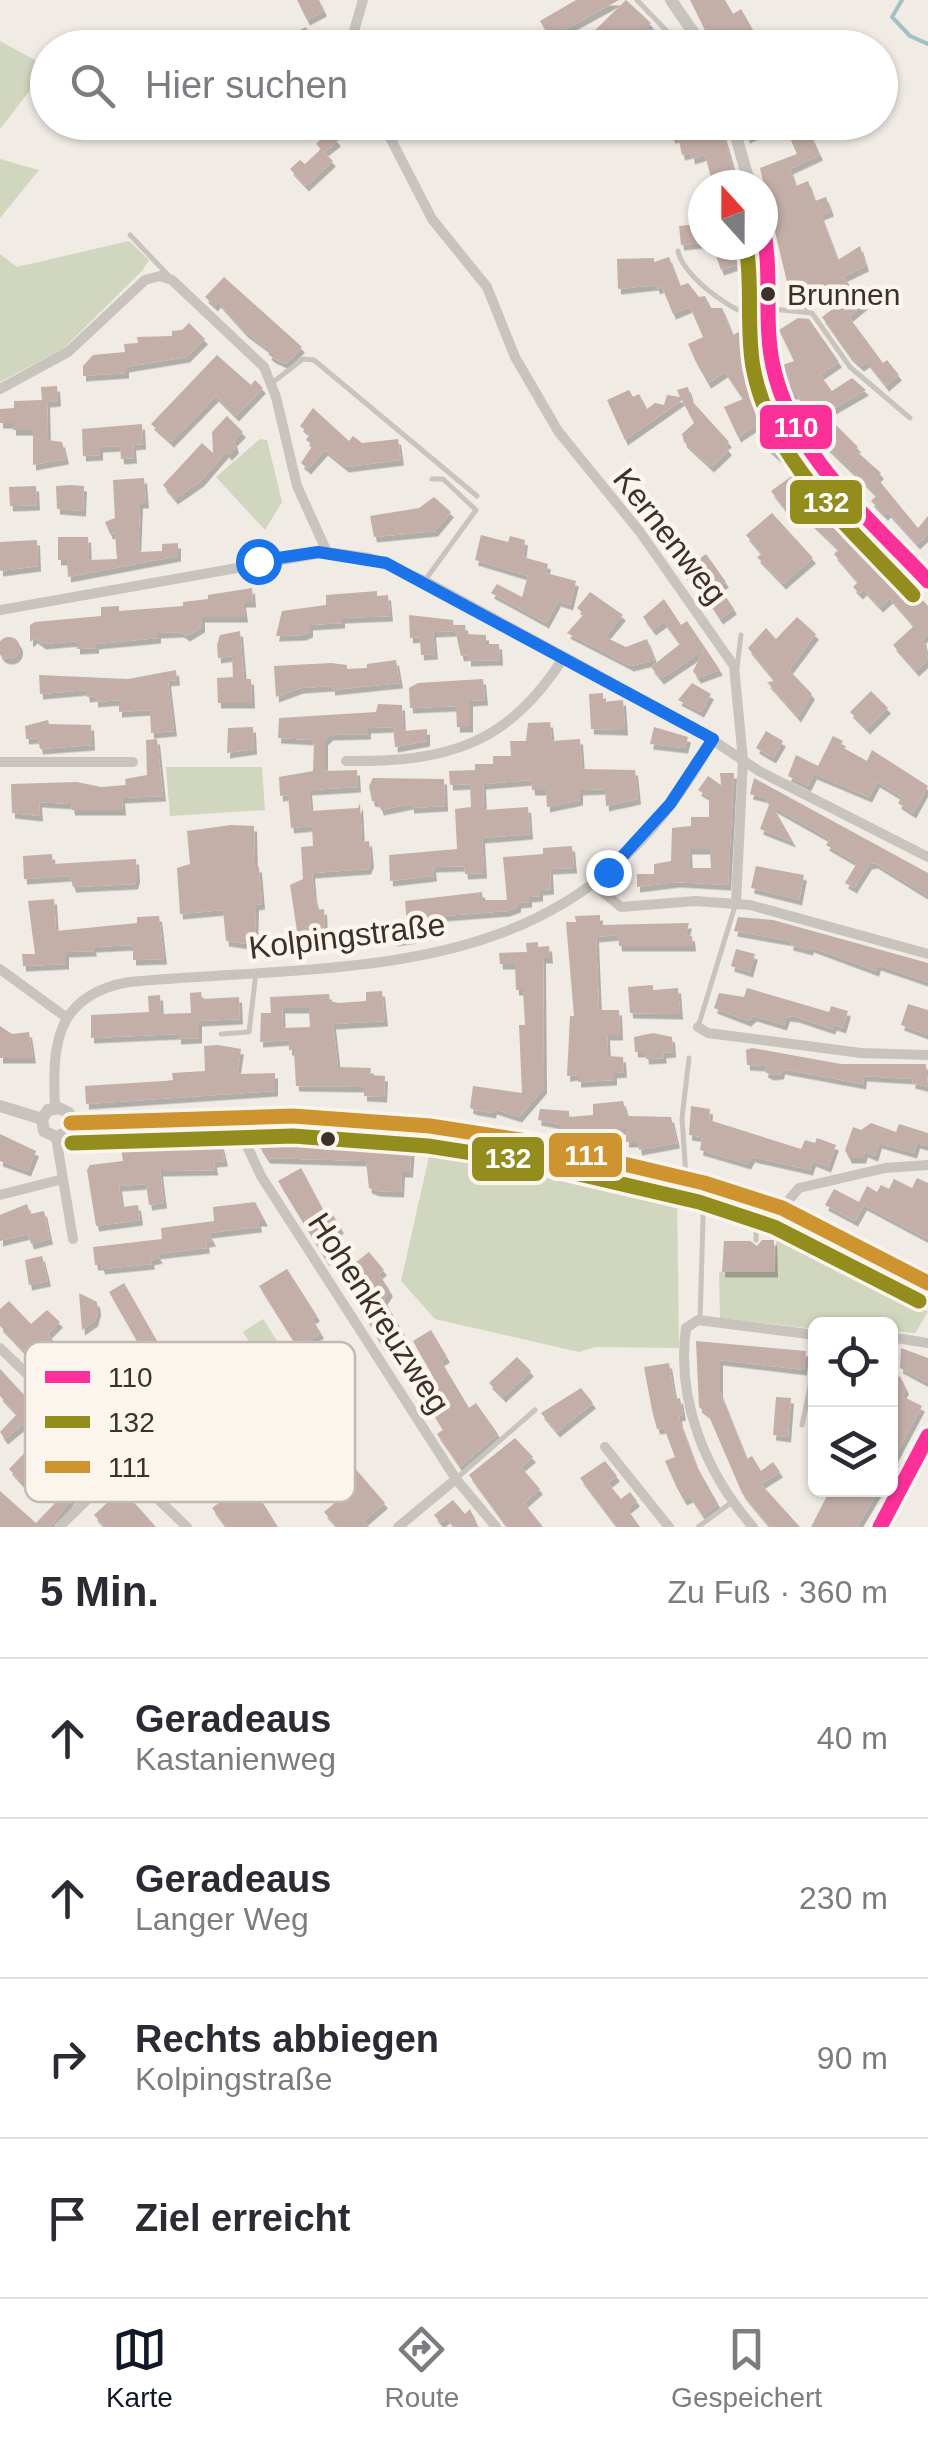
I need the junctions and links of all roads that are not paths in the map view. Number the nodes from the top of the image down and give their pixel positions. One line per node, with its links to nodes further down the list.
1 (364, 0): 4 (street)
2 (637, 0): 5 (lane)
3 (672, 0): 6 (street)
4 (355, 30)
5 (666, 30)
6 (692, 30)
7 (391, 140): 26 (street, Kernenweg)
8 (737, 140): 9 (street)
9 (746, 170)
10 (130, 234): 13 (lane)
11 (678, 251): 14 (lane)
12 (770, 260): 14 (street)
13 (172, 280): 15 (street); 16 (street)
14 (772, 314): 17 (lane); 21 (street)
15 (272, 382): 19 (lane); 20 (street)
16 (0, 388)
17 (910, 418)
18 (432, 479): 22 (lane)
19 (478, 496)
20 (327, 552): 22 (street); 23 (street)
21 (928, 581)
22 (425, 582): 25 (street)
23 (0, 610)
24 (741, 635): 26 (lane)
25 (564, 657): 27 (street); 29 (street)
26 (736, 671): 28 (street, Kernenweg)
27 (713, 739): 28 (street); 33 (street, Kolpingstraße)
28 (743, 760): 32 (street); 34 (street, Kernenweg)
29 (346, 761)
30 (0, 762): 31 (street)
31 (133, 762)
32 (928, 857)
33 (594, 884): 34 (street); 37 (street, Kolpingstraße)
34 (736, 903): 35 (street); 39 (lane, Kernenweg)
35 (928, 954)
36 (0, 969): 38 (street)
37 (256, 973): 38 (street, Kolpingstraße); 40 (lane)
38 (67, 1018): 44 (street)
39 (698, 1026): 41 (street)
40 (221, 1034)
41 (928, 1055)
42 (689, 1058): 51 (lane)
43 (0, 1106): 46 (street)
44 (56, 1107): 46 (street); 47 (street)
45 (242, 1115): 47 (street); 51 (street); 70 (street, Hohenkreuzweg)
46 (42, 1120): 48 (street)
47 (72, 1123): 48 (street)
48 (56, 1137): 50 (street)
49 (928, 1165): 55 (street)
50 (62, 1179): 53 (street); 56 (street)
51 (685, 1179): 52 (street)
52 (704, 1183): 54 (street); 59 (lane)
53 (0, 1195)
54 (758, 1200): 55 (street); 57 (lane)
55 (782, 1208): 58 (street)
56 (73, 1239)
57 (756, 1240)
58 (928, 1284)
59 (700, 1320): 60 (street); 73 (street)
60 (808, 1334)
61 (898, 1338): 62 (street)
62 (928, 1343)
63 (0, 1348): 64 (street)
64 (25, 1372)
65 (808, 1396): 67 (lane)
66 (535, 1410): 70 (lane)
67 (802, 1425)
68 (928, 1436): 81 (street)
69 (605, 1446): 78 (street)
70 (456, 1479): 76 (street); 77 (street, Hohenkreuzweg)
71 (86, 1502): 74 (street)
72 (161, 1502): 75 (street)
73 (732, 1502): 79 (lane); 80 (street)
74 (60, 1527)
75 (187, 1527)
76 (398, 1527)
77 (496, 1527)
78 (668, 1527)
79 (698, 1527)
80 (753, 1527)
81 (880, 1527)

